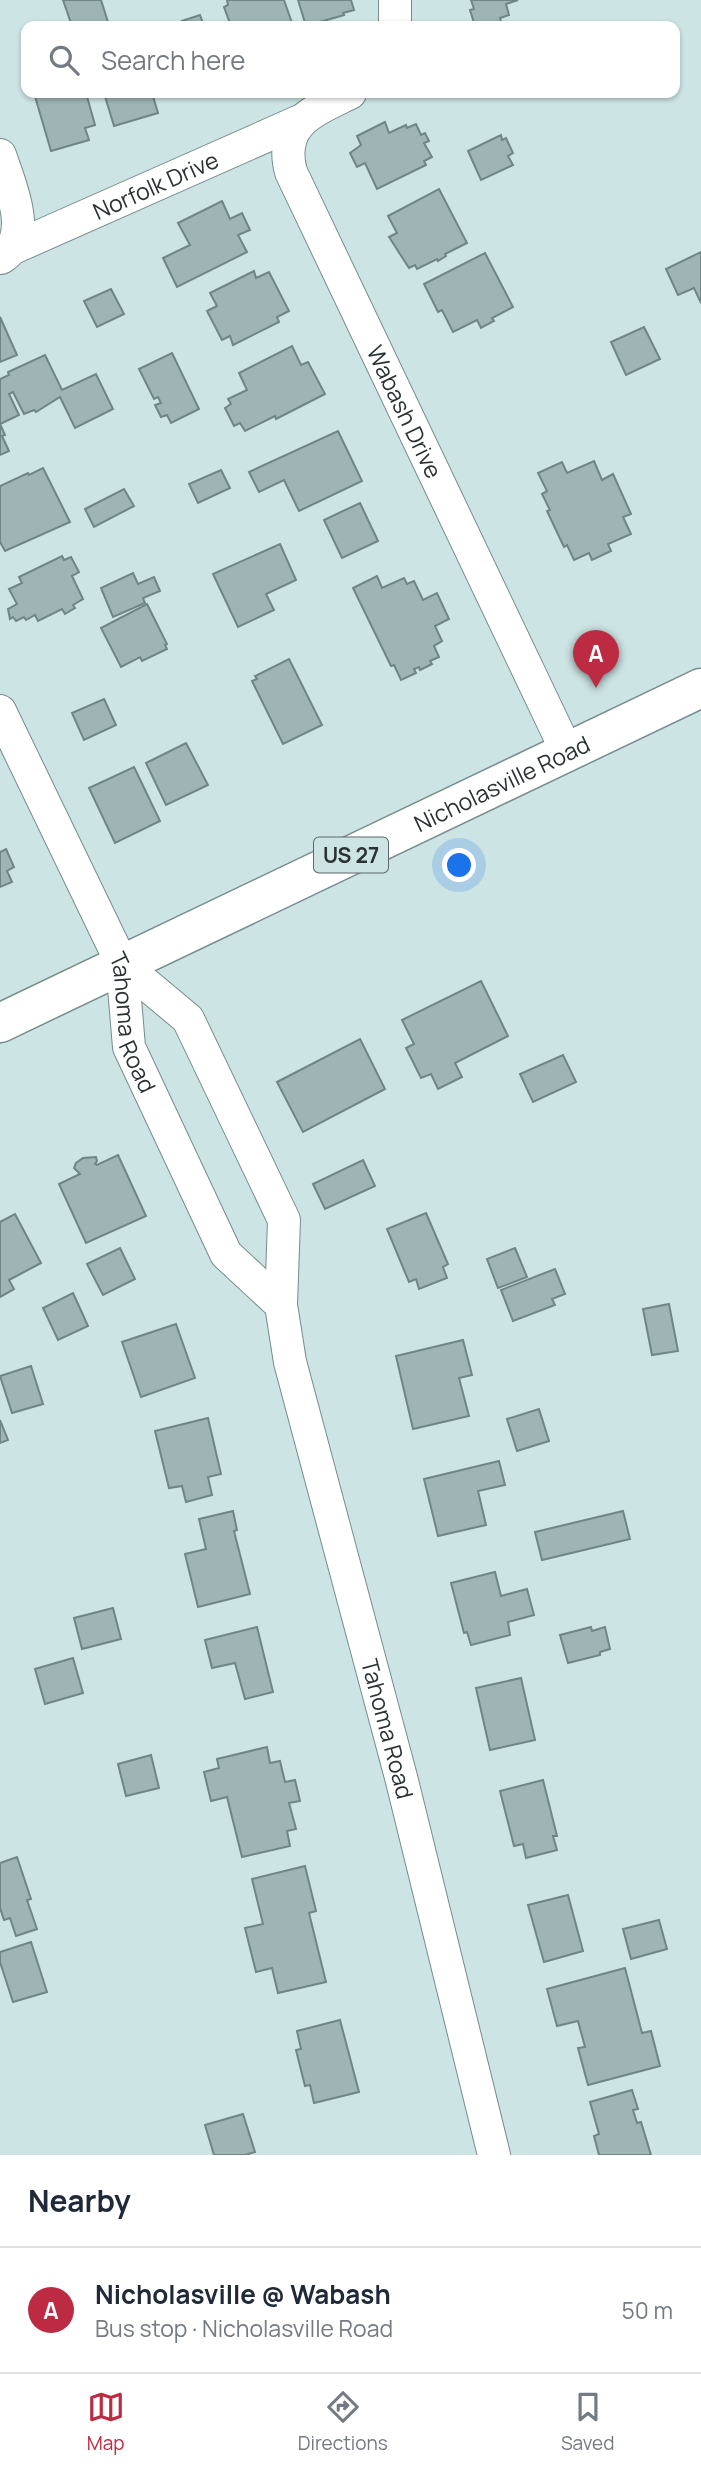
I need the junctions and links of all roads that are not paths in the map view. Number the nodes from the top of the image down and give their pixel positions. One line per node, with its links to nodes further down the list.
1 (395, 0): 2 (street)
2 (395, 21)
3 (340, 98): 4 (street)
4 (300, 121): 6 (street, Norfolk Drive); 9 (street, Wabash Drive)
5 (0, 155): 6 (street)
6 (6, 254)
7 (701, 688): 9 (main road, Nicholasville Road / US 27)
8 (0, 711): 10 (street)
9 (567, 752): 10 (main road, Nicholasville Road / US 27)
10 (122, 964): 11 (main road, Nicholasville Road / US 27); 12 (street, Tahoma Road); 12 (street, Tahoma Road)
11 (0, 1023)
12 (281, 1305): 13 (street, Tahoma Road)
13 (494, 2155)

